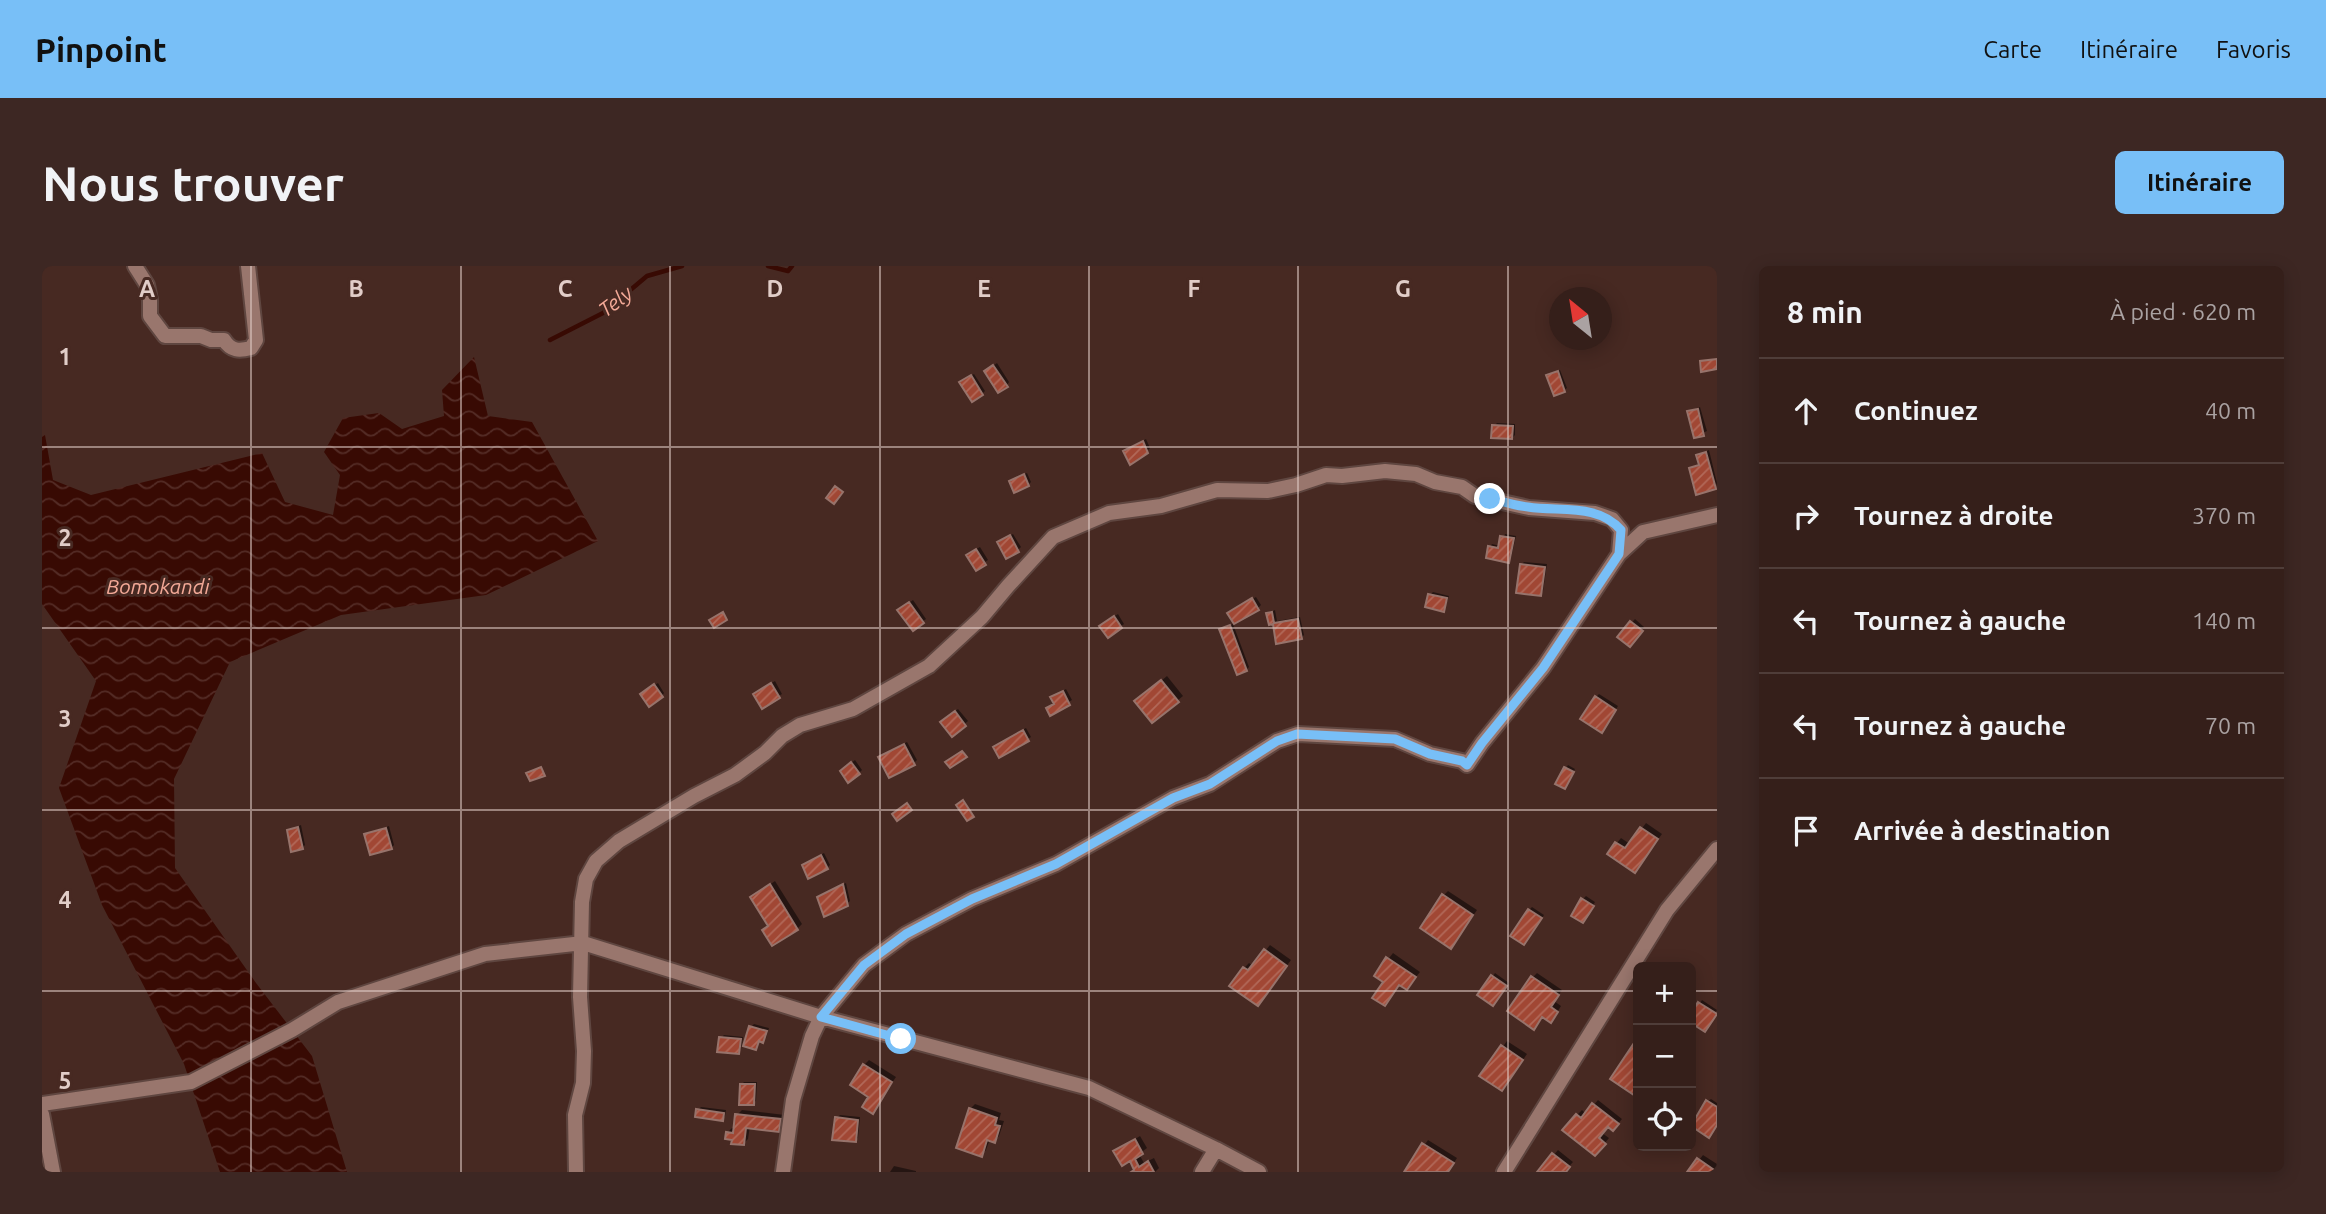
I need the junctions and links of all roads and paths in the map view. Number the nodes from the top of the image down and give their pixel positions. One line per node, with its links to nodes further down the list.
1 (135, 266): 2 (street)
2 (248, 266)
3 (1717, 515): 4 (street)
4 (1619, 554): 6 (street); 7 (street)
5 (1717, 849): 16 (street)
6 (583, 943): 7 (street); 8 (street); 12 (street)
7 (821, 1017): 10 (street); 13 (street)
8 (42, 1104)
9 (42, 1114): 11 (street)
10 (1216, 1149): 14 (street); 15 (street)
11 (53, 1172)
12 (576, 1172)
13 (783, 1172)
14 (1202, 1172)
15 (1259, 1172)
16 (1504, 1172)

